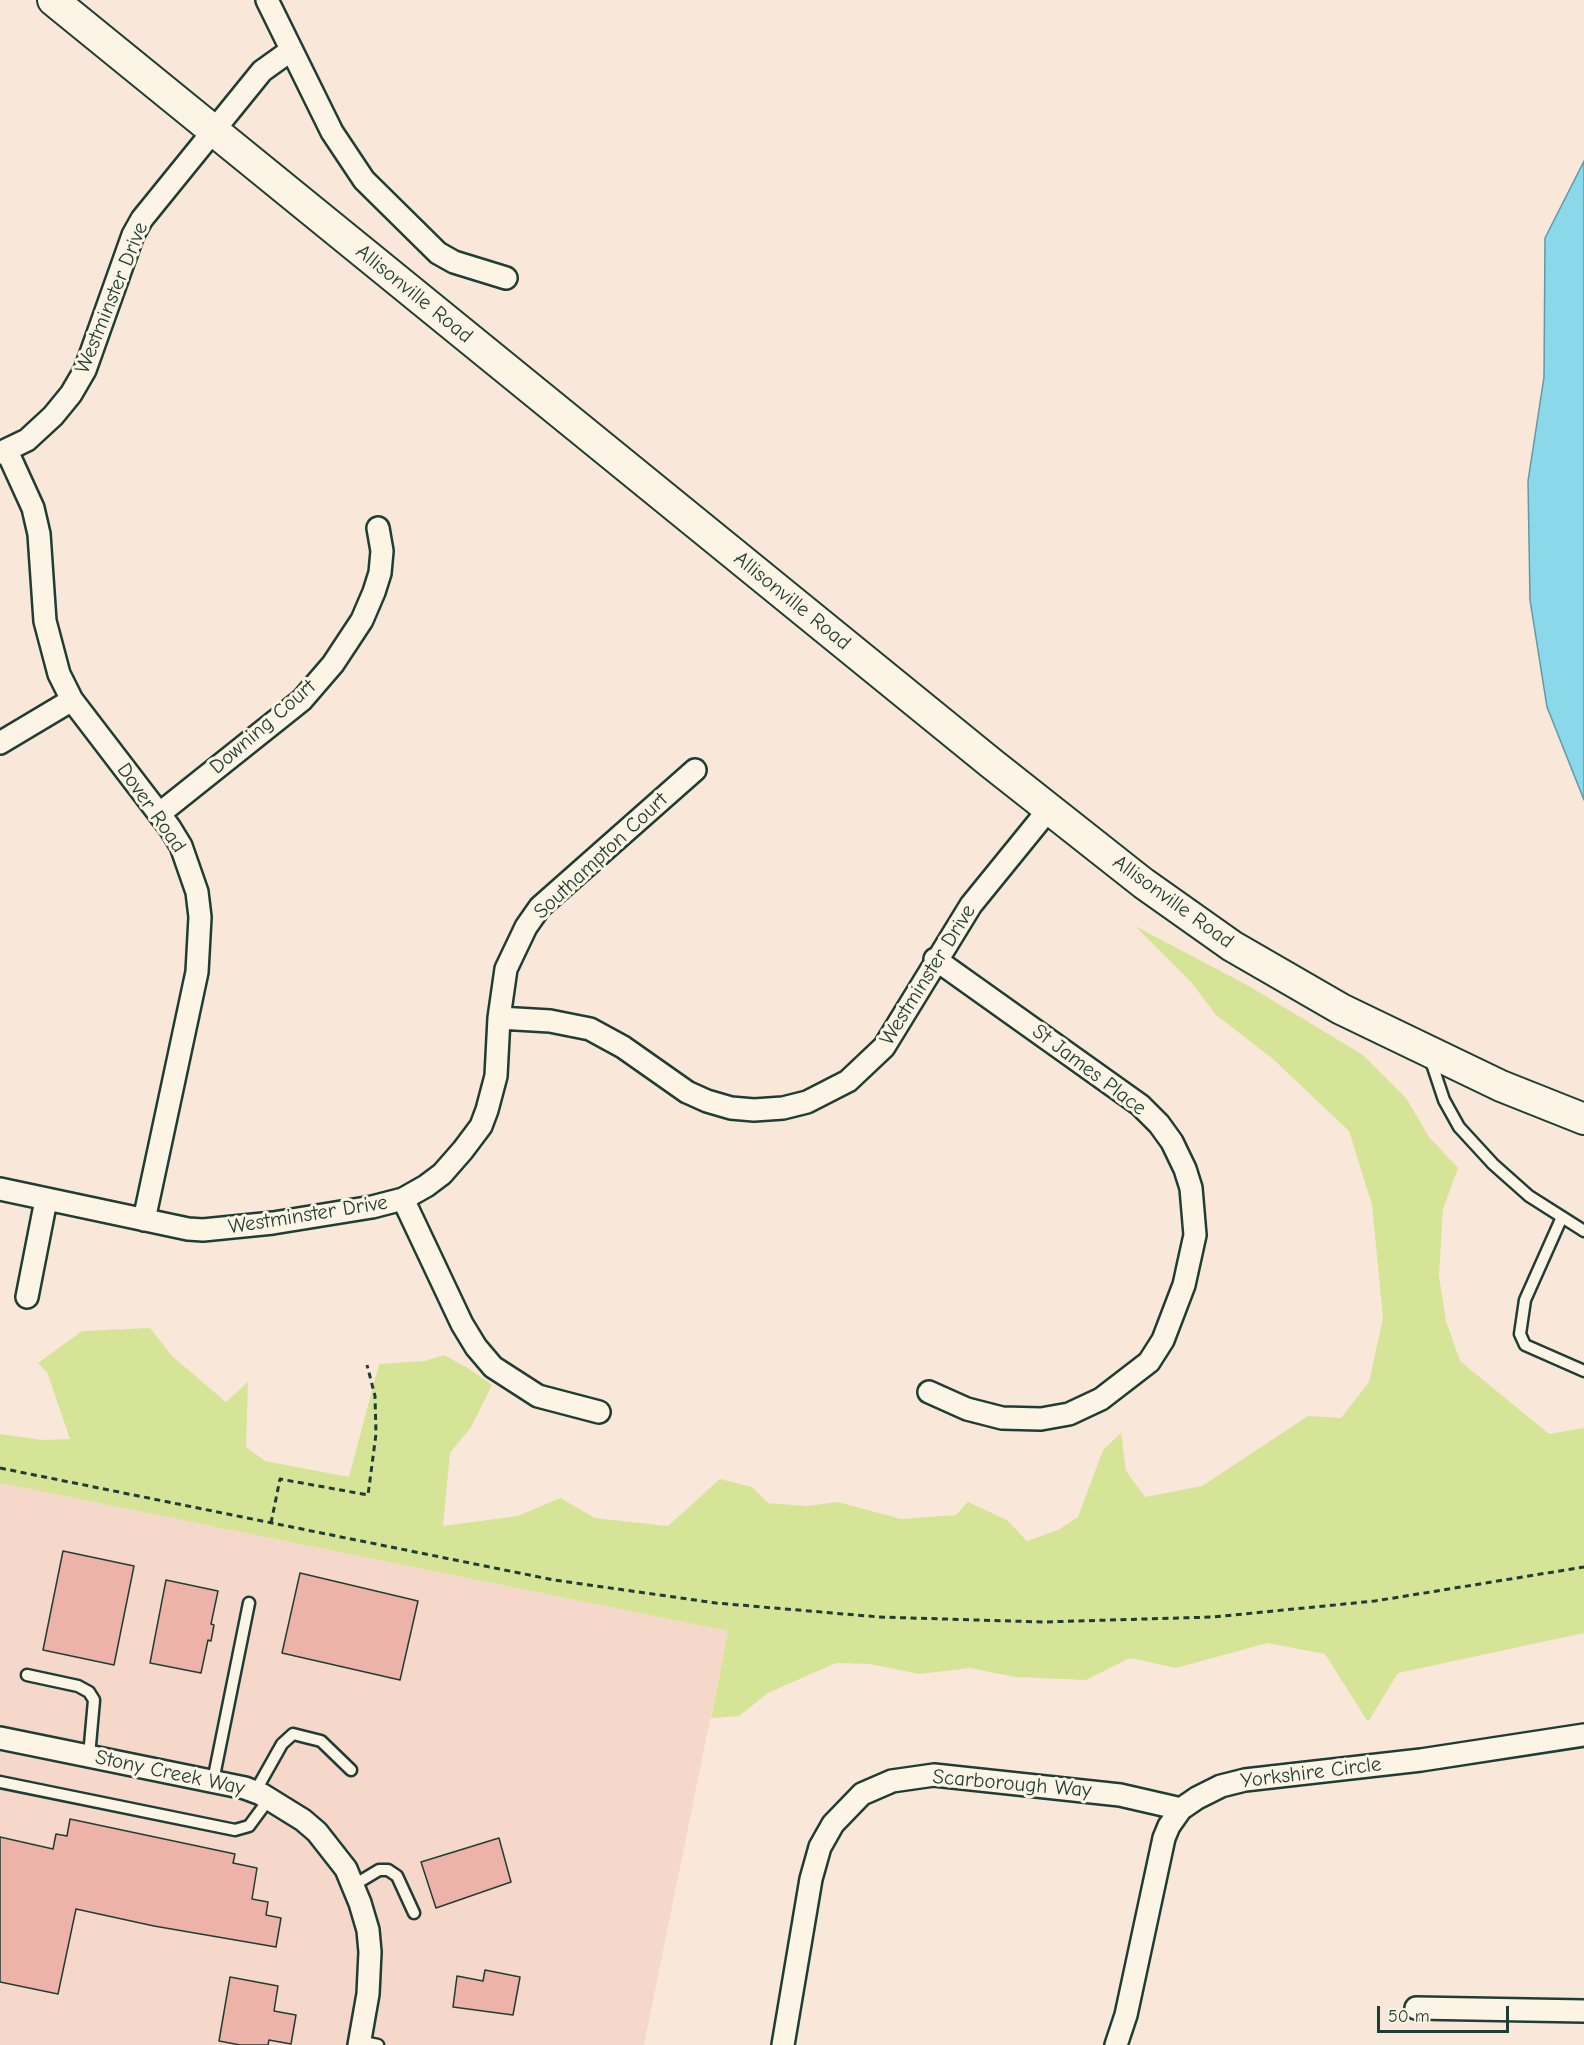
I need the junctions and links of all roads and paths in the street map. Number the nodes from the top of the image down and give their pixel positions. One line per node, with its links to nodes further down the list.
1 (53, 0): 4 (main road, Allisonville Road)
2 (267, 0): 3 (street)
3 (290, 51): 4 (street, Westminster Drive); 5 (street)
4 (213, 131): 6 (street, Westminster Drive); 11 (main road, Allisonville Road)
5 (506, 278)
6 (4, 452): 8 (street, Dover Road)
7 (378, 528): 12 (street, Downing Court)
8 (72, 700): 9 (street); 12 (street, Dover Road)
9 (0, 743)
10 (695, 770): 14 (street, Southampton Court)
11 (1049, 809): 13 (street, Westminster Drive); 15 (main road, Allisonville Road)
12 (159, 814): 21 (street, Dover Road)
13 (935, 959): 14 (street, Westminster Drive); 26 (street, St James Place)
14 (499, 1018): 18 (street, Westminster Drive)
15 (1428, 1052): 16 (main road, Allisonville Road); 20 (lane)
16 (1584, 1119)
17 (0, 1189): 19 (street, Westminster Drive)
18 (403, 1199): 21 (street, Westminster Drive); 27 (street)
19 (46, 1200): 21 (street, Westminster Drive); 23 (street)
20 (1562, 1217): 22 (lane); 25 (lane)
21 (144, 1220)
22 (1584, 1231)
23 (27, 1298)
24 (367, 1365): 29 (path)
25 (1584, 1371)
26 (929, 1392)
27 (599, 1412)
28 (0, 1468): 29 (path)
29 (272, 1523): 30 (path)
30 (1584, 1568)
31 (249, 1603): 38 (lane)
32 (27, 1675): 35 (lane)
33 (1584, 1735): 40 (street, Yorkshire Circle)
34 (0, 1738): 35 (street, Stony Creek Way)
35 (89, 1756): 38 (street, Stony Creek Way)
36 (351, 1770): 39 (lane)
37 (0, 1782): 39 (lane)
38 (213, 1782): 39 (street, Stony Creek Way)
39 (262, 1796): 41 (street, Stony Creek Way)
40 (1181, 1809): 46 (street, Scarborough Way); 47 (street, Yorkshire Circle)
41 (354, 1885): 42 (lane); 45 (street, Stony Creek Way)
42 (414, 1913)
43 (1416, 2008): 44 (street)
44 (1584, 2011)
45 (365, 2044)
46 (783, 2045)
47 (1116, 2045)

